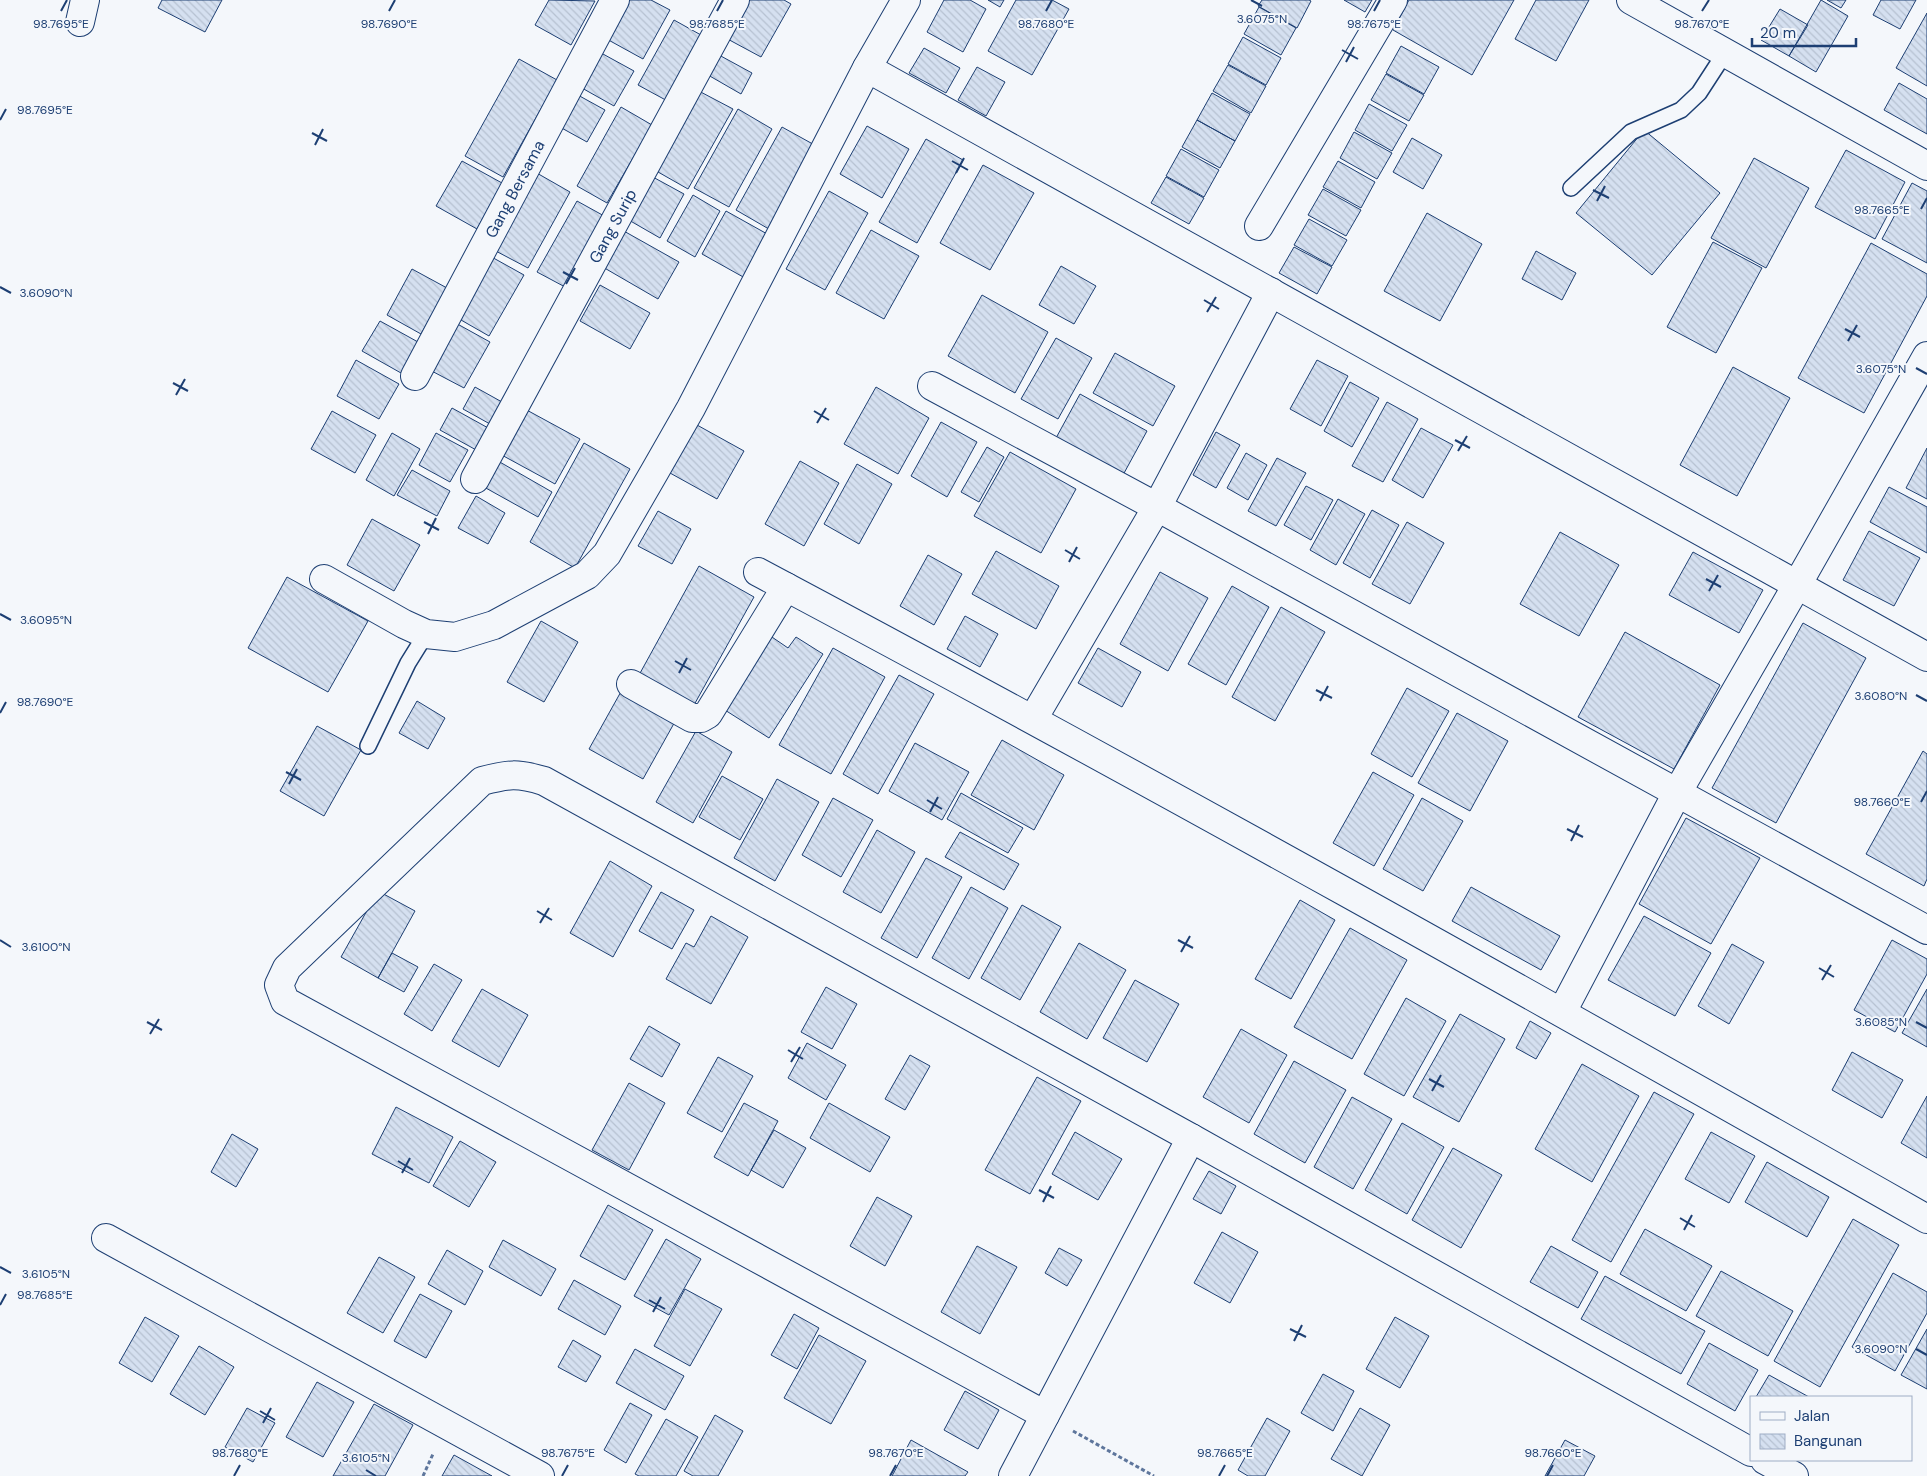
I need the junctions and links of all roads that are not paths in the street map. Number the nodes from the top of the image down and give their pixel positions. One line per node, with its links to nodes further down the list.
1 (615, 0): 13 (main road, Gang Bersama)
2 (736, 0): 15 (main road, Gang Surip)
3 (906, 0): 7 (main road)
4 (1393, 0): 10 (main road)
5 (1631, 0): 6 (main road)
6 (1725, 52): 8 (main road); 9 (lane)
7 (867, 68): 11 (main road); 21 (main road)
8 (1927, 166)
9 (1571, 188)
10 (1259, 226)
11 (1271, 292): 16 (main road); 19 (main road)
12 (1927, 356): 19 (main road)
13 (415, 376)
14 (932, 386): 16 (main road)
15 (475, 479)
16 (1157, 507): 24 (main road); 26 (main road)
17 (758, 572): 20 (main road)
18 (324, 579): 21 (main road)
19 (1797, 585): 22 (main road); 26 (main road)
20 (786, 587): 23 (main road); 24 (main road)
21 (426, 634): 25 (lane)
22 (1927, 658)
23 (631, 684)
24 (1033, 719): 28 (main road)
25 (368, 746)
26 (1677, 793): 27 (main road); 28 (main road)
27 (1927, 930)
28 (1562, 1012): 30 (main road)
29 (1191, 1138): 32 (main road); 32 (main road); 33 (main road)
30 (1927, 1219)
31 (106, 1238): 35 (main road)
32 (1045, 1415): 36 (main road)
33 (1750, 1451)
34 (1767, 1461): 37 (main road)
35 (540, 1476)
36 (1013, 1476)
37 (1794, 1476)

